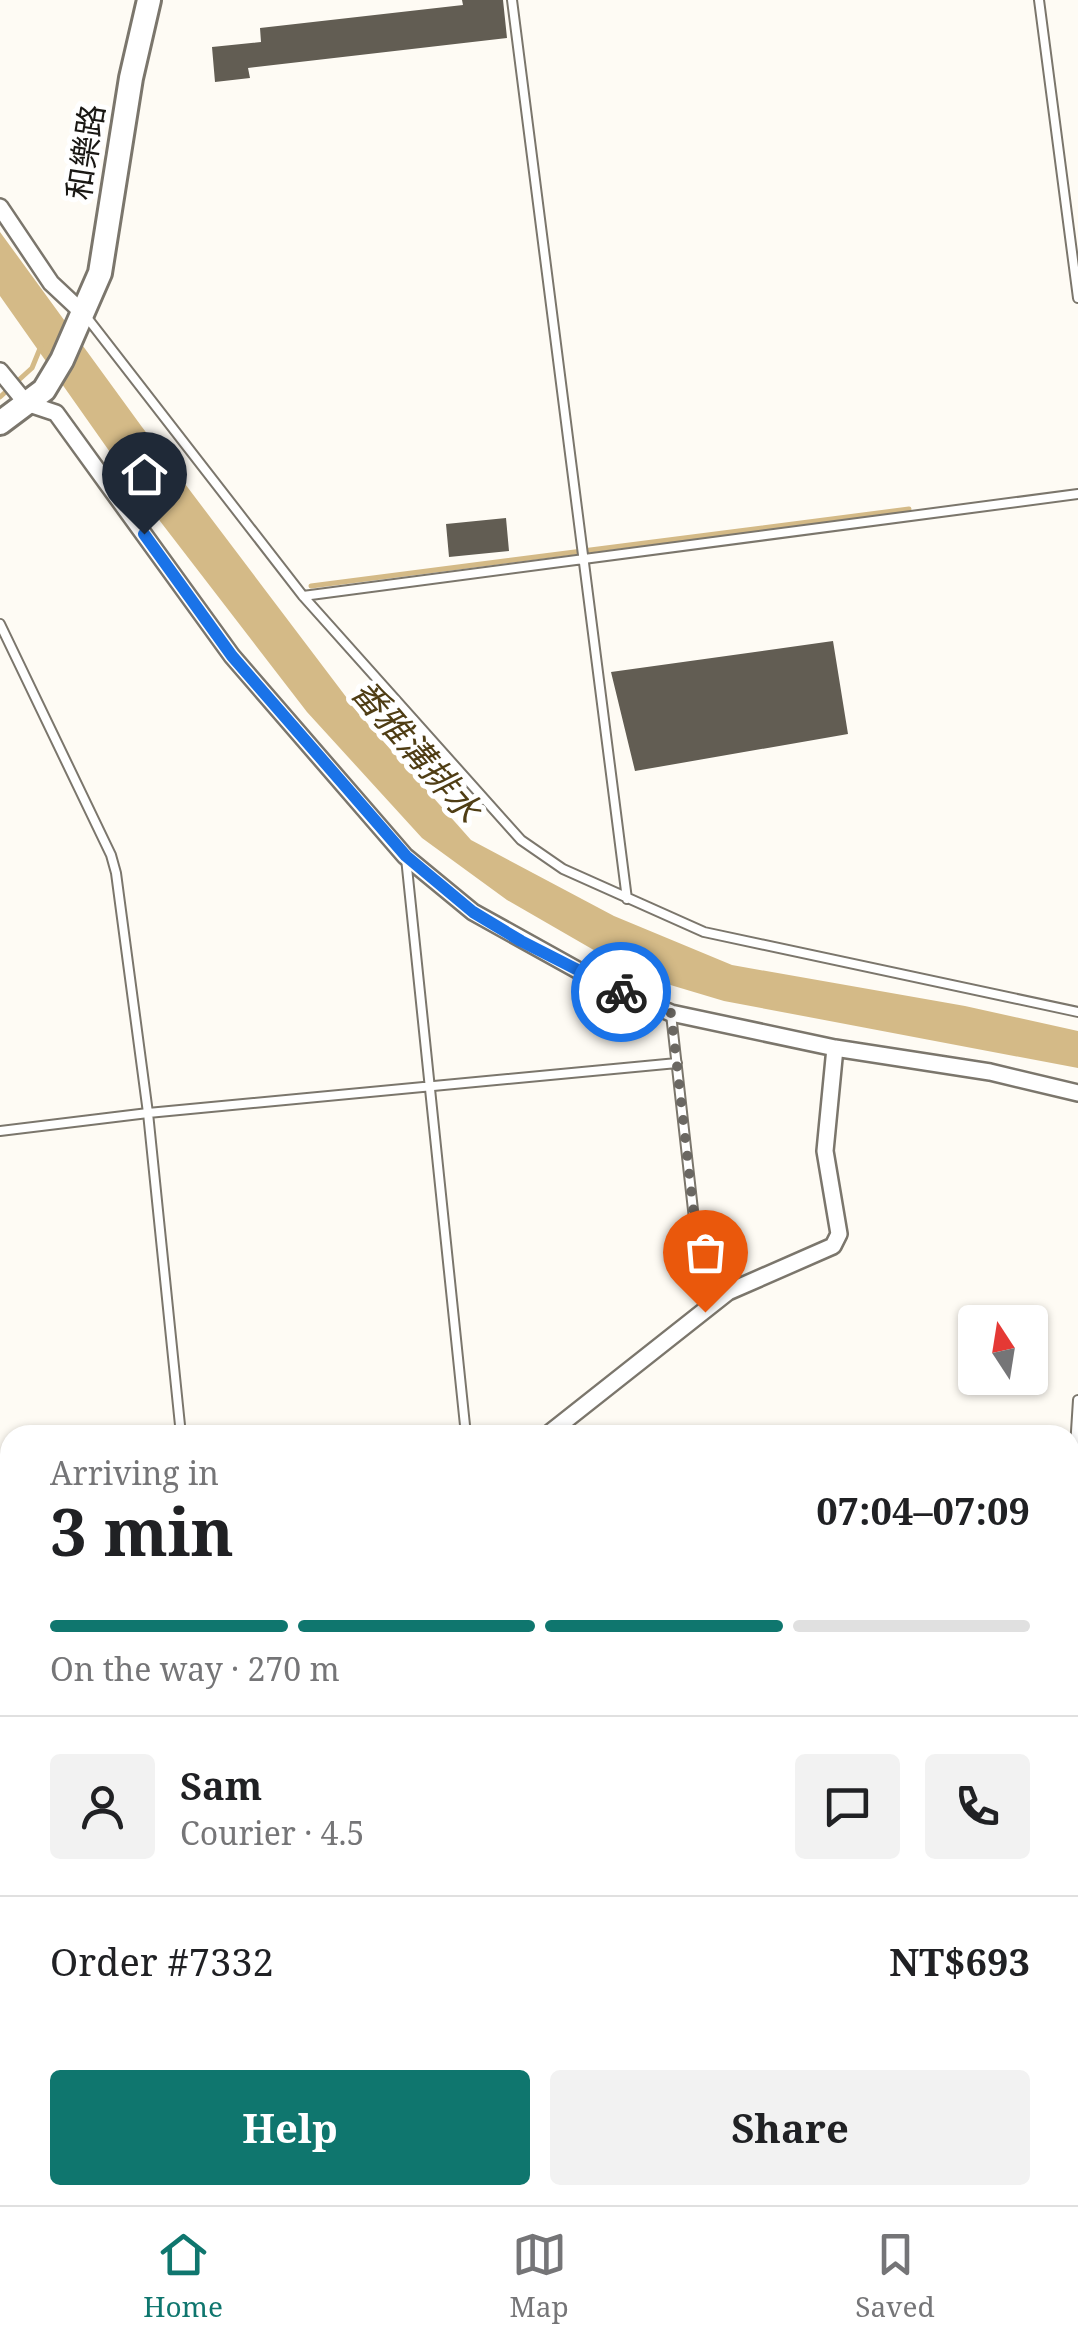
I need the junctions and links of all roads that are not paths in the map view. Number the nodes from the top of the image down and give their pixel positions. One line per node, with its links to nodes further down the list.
1 (150, 0): 6 (street, 和樂路)
2 (512, 0): 11 (lane)
3 (1039, 0): 5 (lane)
4 (0, 207): 6 (street)
5 (1078, 298)
6 (83, 313): 8 (street, 和樂路); 12 (lane)
7 (0, 371): 8 (street)
8 (35, 396): 9 (street); 14 (street)
9 (0, 423)
10 (1078, 494): 11 (lane)
11 (585, 560): 12 (lane); 15 (lane)
12 (303, 596): 15 (lane)
13 (0, 624): 22 (lane)
14 (406, 856): 17 (street); 20 (lane)
15 (628, 899): 16 (lane)
16 (1078, 1012)
17 (671, 1013): 18 (street); 19 (lane)
18 (835, 1048): 21 (street); 24 (street)
19 (677, 1063): 20 (lane); 24 (lane)
20 (429, 1086): 22 (lane); 27 (lane)
21 (1078, 1094)
22 (148, 1113): 23 (lane); 26 (lane)
23 (0, 1130)
24 (705, 1312): 28 (street)
25 (1078, 1400): 29 (lane)
26 (180, 1425)
27 (465, 1425)
28 (559, 1425)
29 (1076, 1425)

